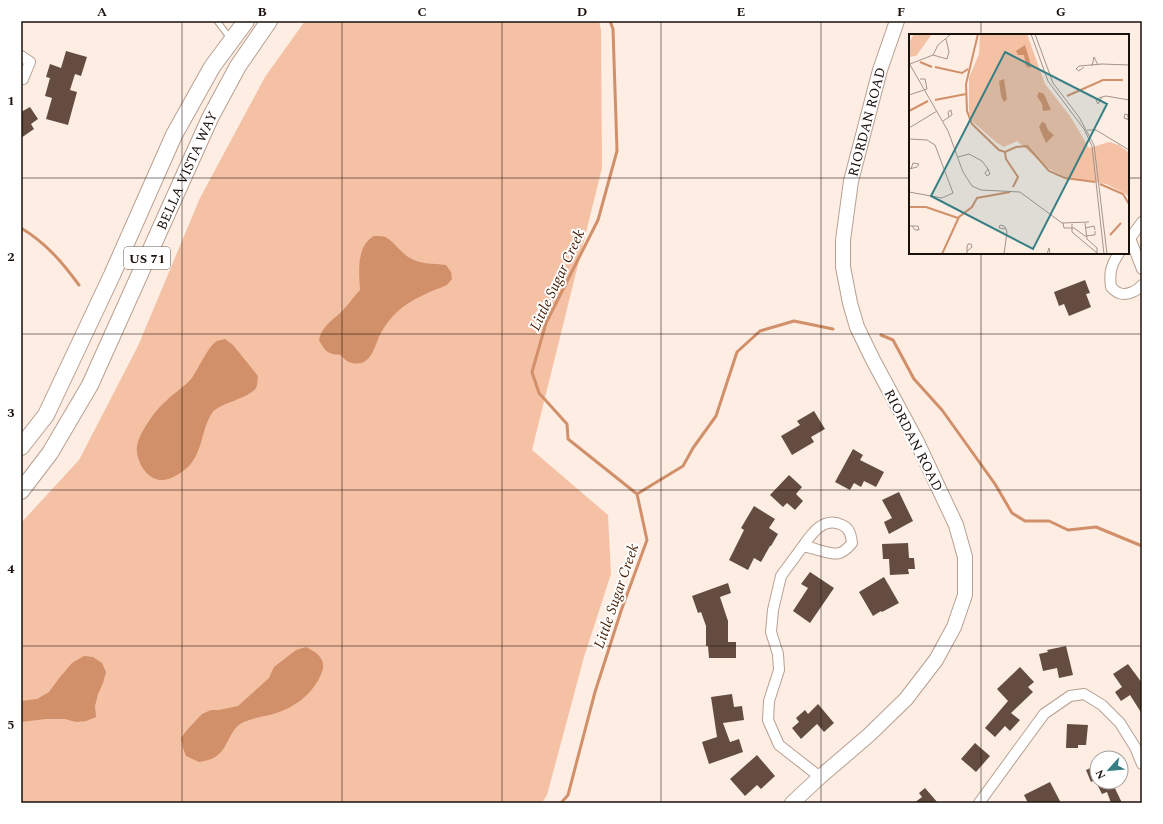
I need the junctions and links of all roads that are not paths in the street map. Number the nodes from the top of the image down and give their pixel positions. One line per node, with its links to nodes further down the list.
1 (217, 21): 5 (lane)
2 (246, 21): 5 (main road, BELLA VISTA WAY / US 71)
3 (269, 21): 14 (main road, BELLA VISTA WAY / US 71)
4 (896, 21): 17 (street, RIORDAN ROAD)
5 (232, 41): 13 (main road, BELLA VISTA WAY / US 71)
6 (21, 56): 7 (street)
7 (21, 79)
8 (1142, 222): 9 (street)
9 (1129, 240): 11 (street)
10 (1118, 254): 12 (street)
11 (1142, 269)
12 (1142, 285)
13 (21, 447)
14 (21, 491)
15 (803, 546): 15 (street); 17 (street)
16 (1142, 764): 19 (street)
17 (820, 777): 18 (street, RIORDAN ROAD)
18 (792, 803)
19 (979, 803)

